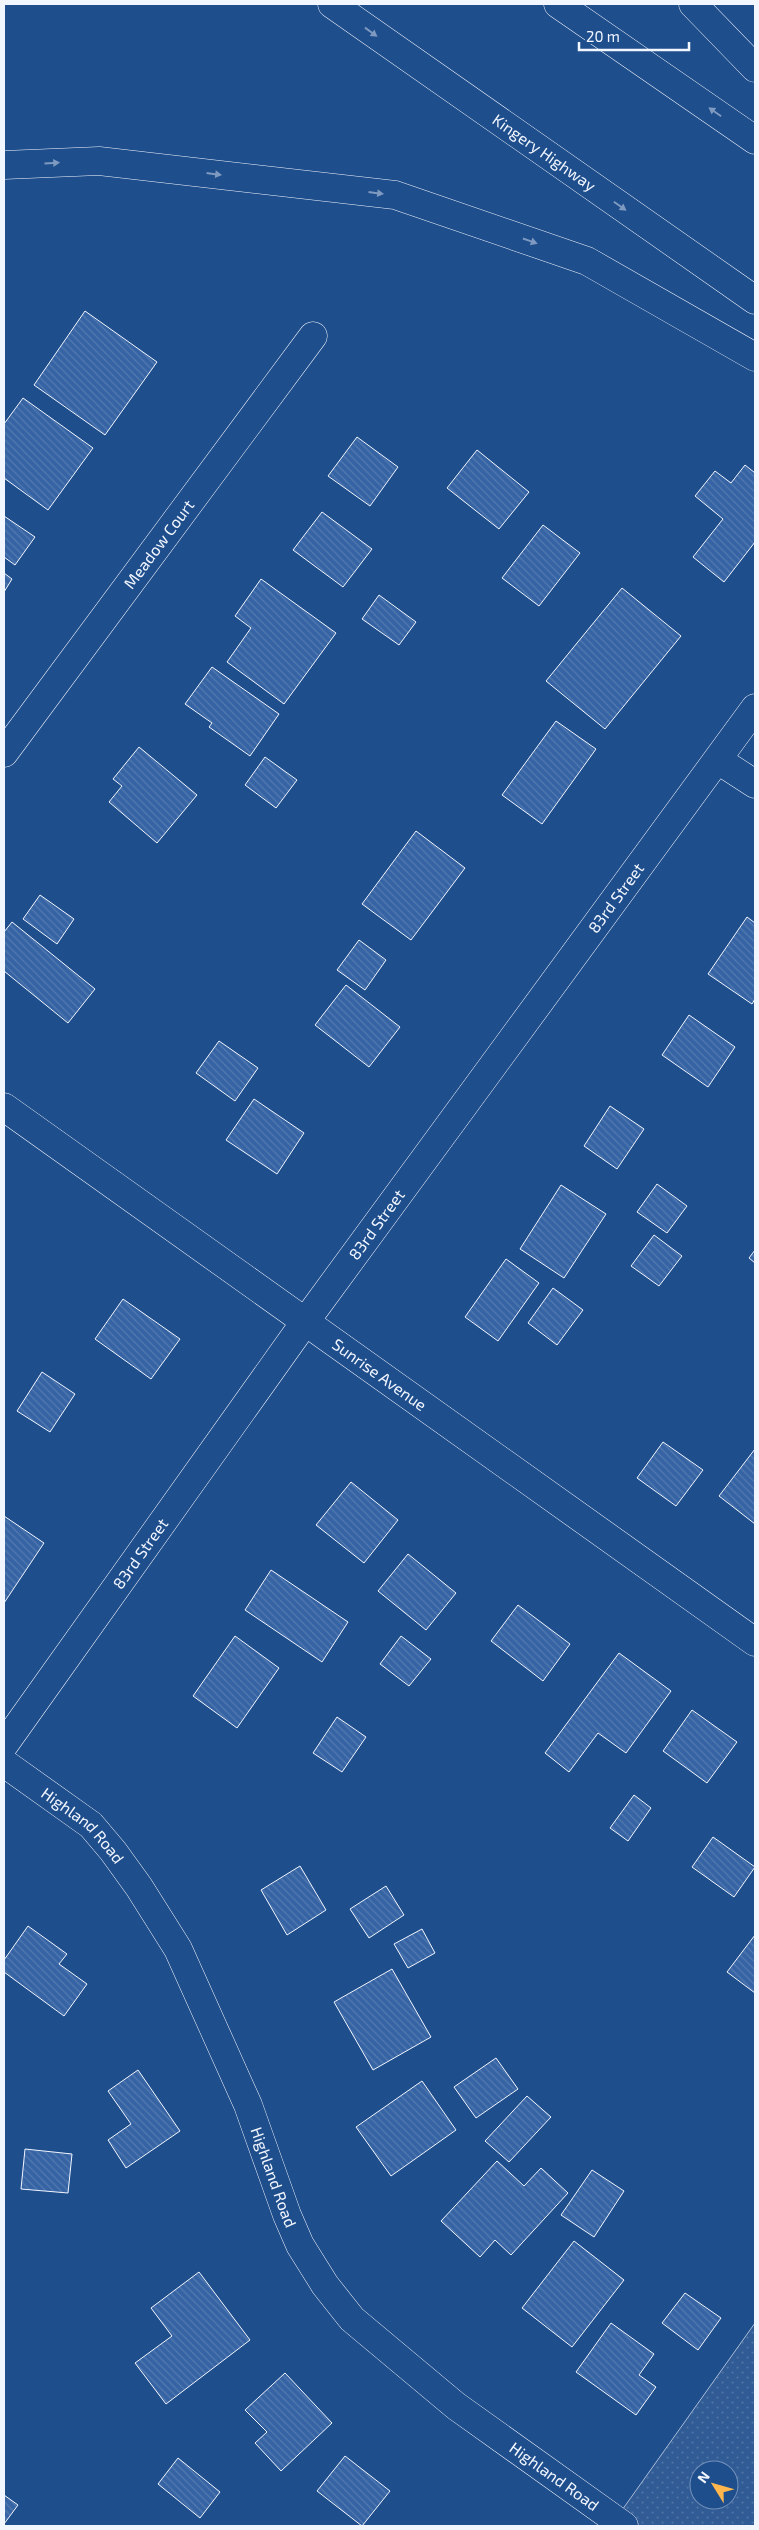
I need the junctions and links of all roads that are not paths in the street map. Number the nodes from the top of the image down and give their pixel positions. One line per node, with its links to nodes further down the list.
1 (332, 4): 7 (main road, Kingery Highway, one-way to 7)
2 (558, 4): 5 (main road, one-way to 2)
3 (694, 4): 4 (main road)
4 (755, 68)
5 (755, 140)
6 (4, 165): 9 (main road, one-way to 9)
7 (755, 300)
8 (313, 336): 11 (main road, Meadow Court)
9 (755, 357)
10 (755, 708): 12 (main road, 83rd Street)
11 (4, 753)
12 (718, 760): 13 (main road); 15 (main road, 83rd Street)
13 (755, 784)
14 (4, 1107): 15 (main road, Sunrise Avenue)
15 (305, 1322): 16 (main road, Sunrise Avenue); 17 (main road, 83rd Street)
16 (755, 1642)
17 (4, 1746)
18 (4, 1763): 19 (main road, Highland Road)
19 (624, 2526)

